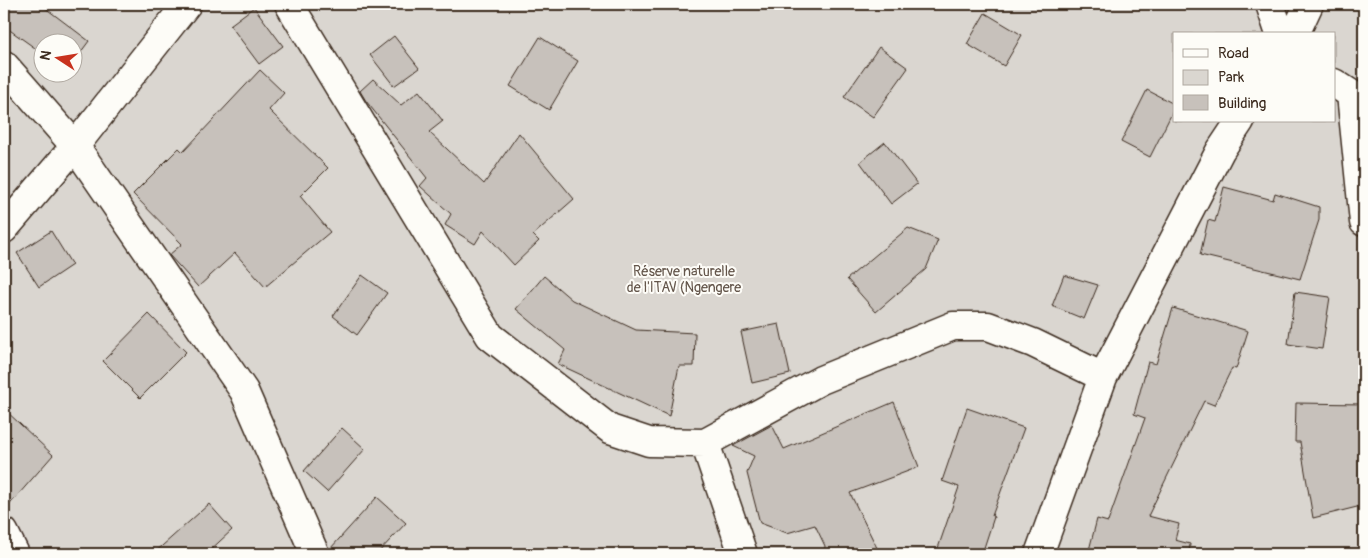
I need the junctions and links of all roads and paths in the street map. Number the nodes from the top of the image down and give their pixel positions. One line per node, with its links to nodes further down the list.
1 (187, 4): 10 (street)
2 (289, 4): 14 (street)
3 (1270, 4): 5 (street)
4 (1309, 4): 6 (street)
5 (1279, 32)
6 (1296, 32)
7 (4, 65): 10 (street)
8 (1336, 84): 11 (street)
9 (1239, 122): 13 (street)
10 (75, 146): 12 (street); 17 (street)
11 (1364, 222)
12 (4, 229)
13 (1103, 377): 14 (street); 19 (street)
14 (704, 443): 18 (street)
15 (4, 532): 16 (street)
16 (15, 554)
17 (315, 554)
18 (743, 554)
19 (1039, 554)

